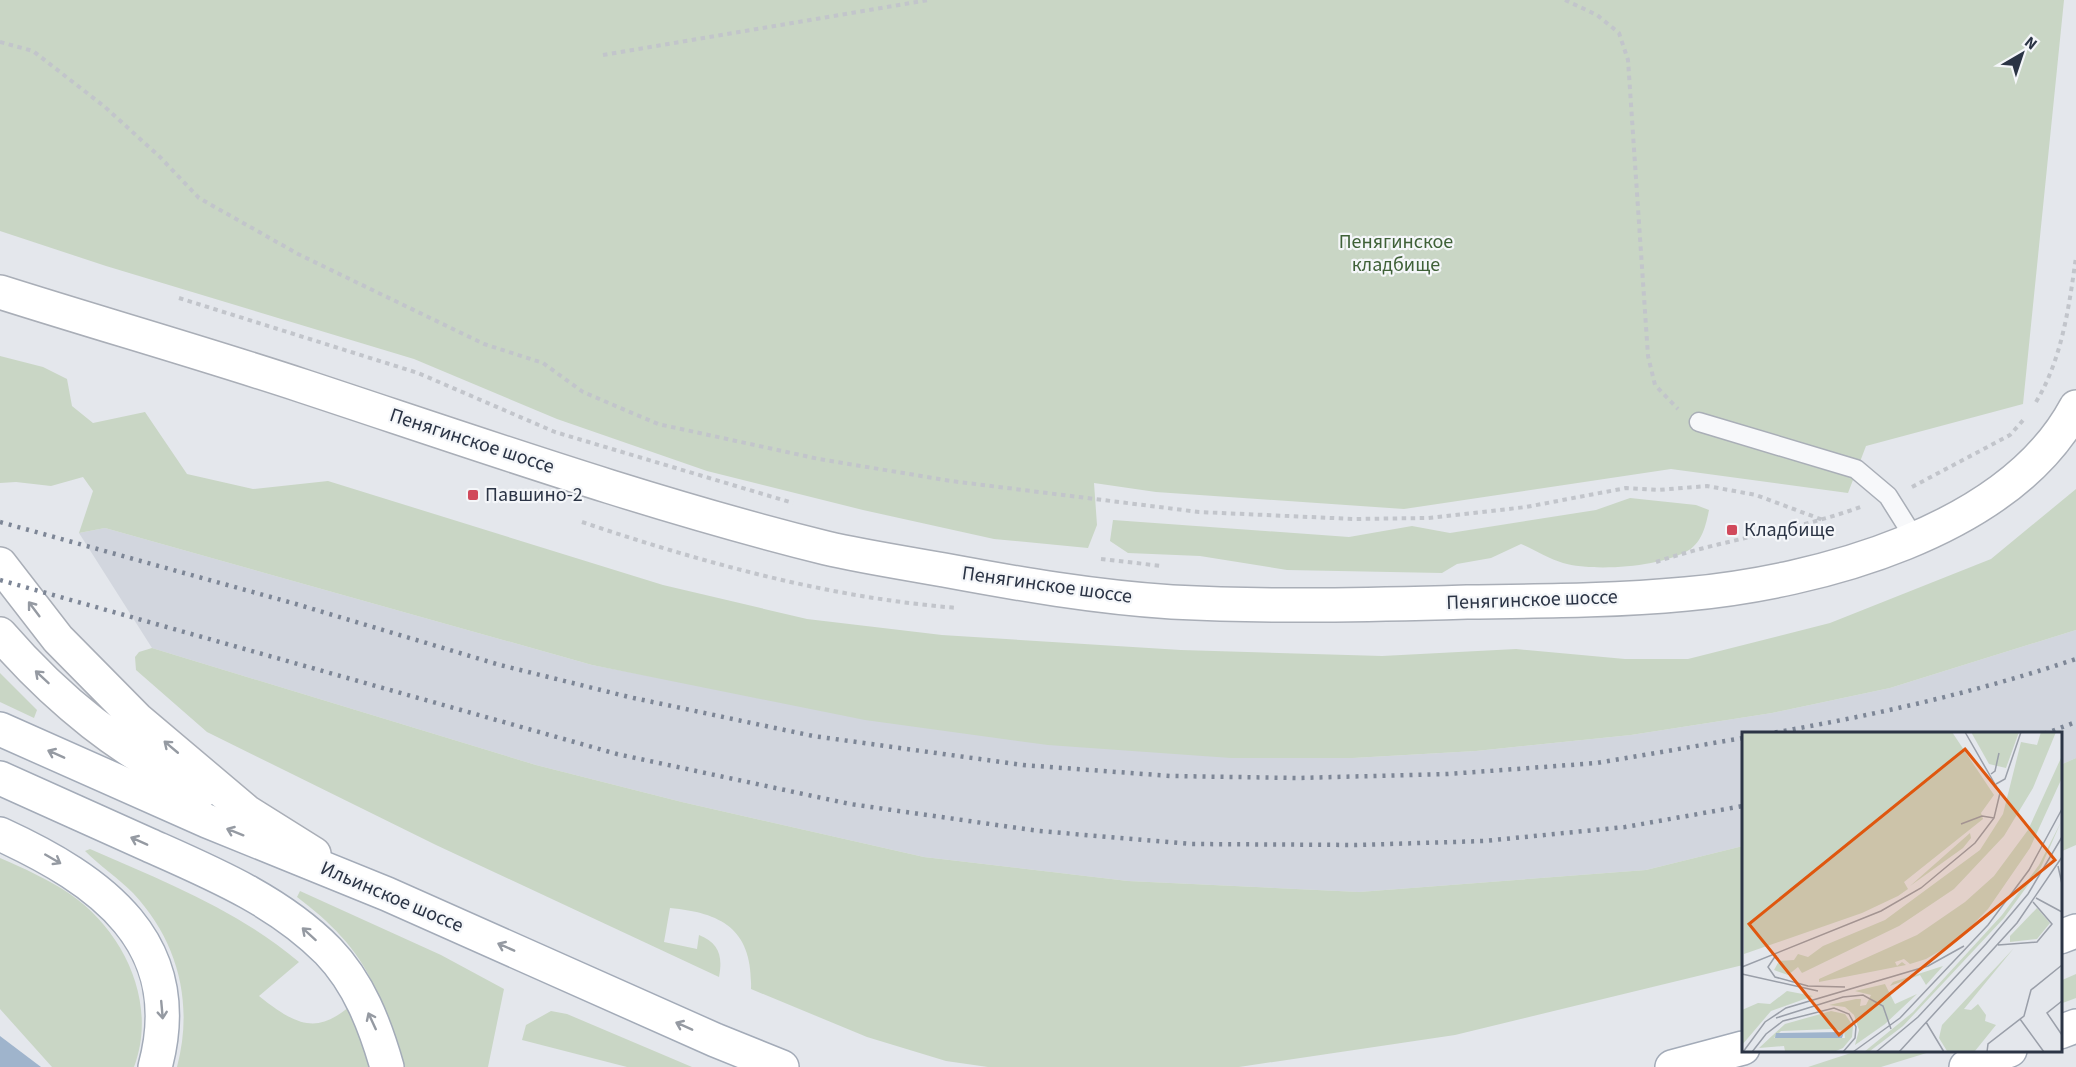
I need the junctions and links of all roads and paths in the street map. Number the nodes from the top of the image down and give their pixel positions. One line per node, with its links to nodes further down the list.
1 (928, 0): 4 (path)
2 (1565, 0): 12 (path)
3 (0, 42): 15 (path)
4 (603, 55)
5 (2076, 257): 13 (path)
6 (0, 285): 9 (main road)
7 (0, 292): 9 (main road, Пенягинское шоссе)
8 (179, 298): 14 (path)
9 (52, 309): 10 (main road); 16 (main road, Пенягинское шоссе)
10 (0, 312)
11 (2076, 407): 16 (main road, Пенягинское шоссе)
12 (1699, 422): 13 (lane)
13 (1888, 496): 15 (path); 16 (lane)
14 (797, 504)
15 (1824, 520): 19 (path)
16 (1915, 539)
17 (1099, 559): 20 (path)
18 (0, 564): 24 (main road, one-way to 18)
19 (1651, 564)
20 (1169, 566)
21 (0, 634): 24 (main road, one-way to 21)
22 (0, 729): 26 (main road, Ильинское шоссе, one-way to 22)
23 (0, 778): 34 (main road, one-way to 23)
24 (247, 812): 26 (main road)
25 (0, 834): 33 (main road, one-way to 33)
26 (387, 894): 35 (main road, Ильинское шоссе, one-way to 26)
27 (2076, 931): 28 (main road)
28 (2061, 937)
29 (2076, 1026): 30 (main road)
30 (2061, 1032)
31 (1742, 1048): 36 (main road)
32 (2005, 1052): 37 (main road)
33 (155, 1067)
34 (387, 1067)
35 (782, 1067)
36 (1672, 1067)
37 (1966, 1067)

